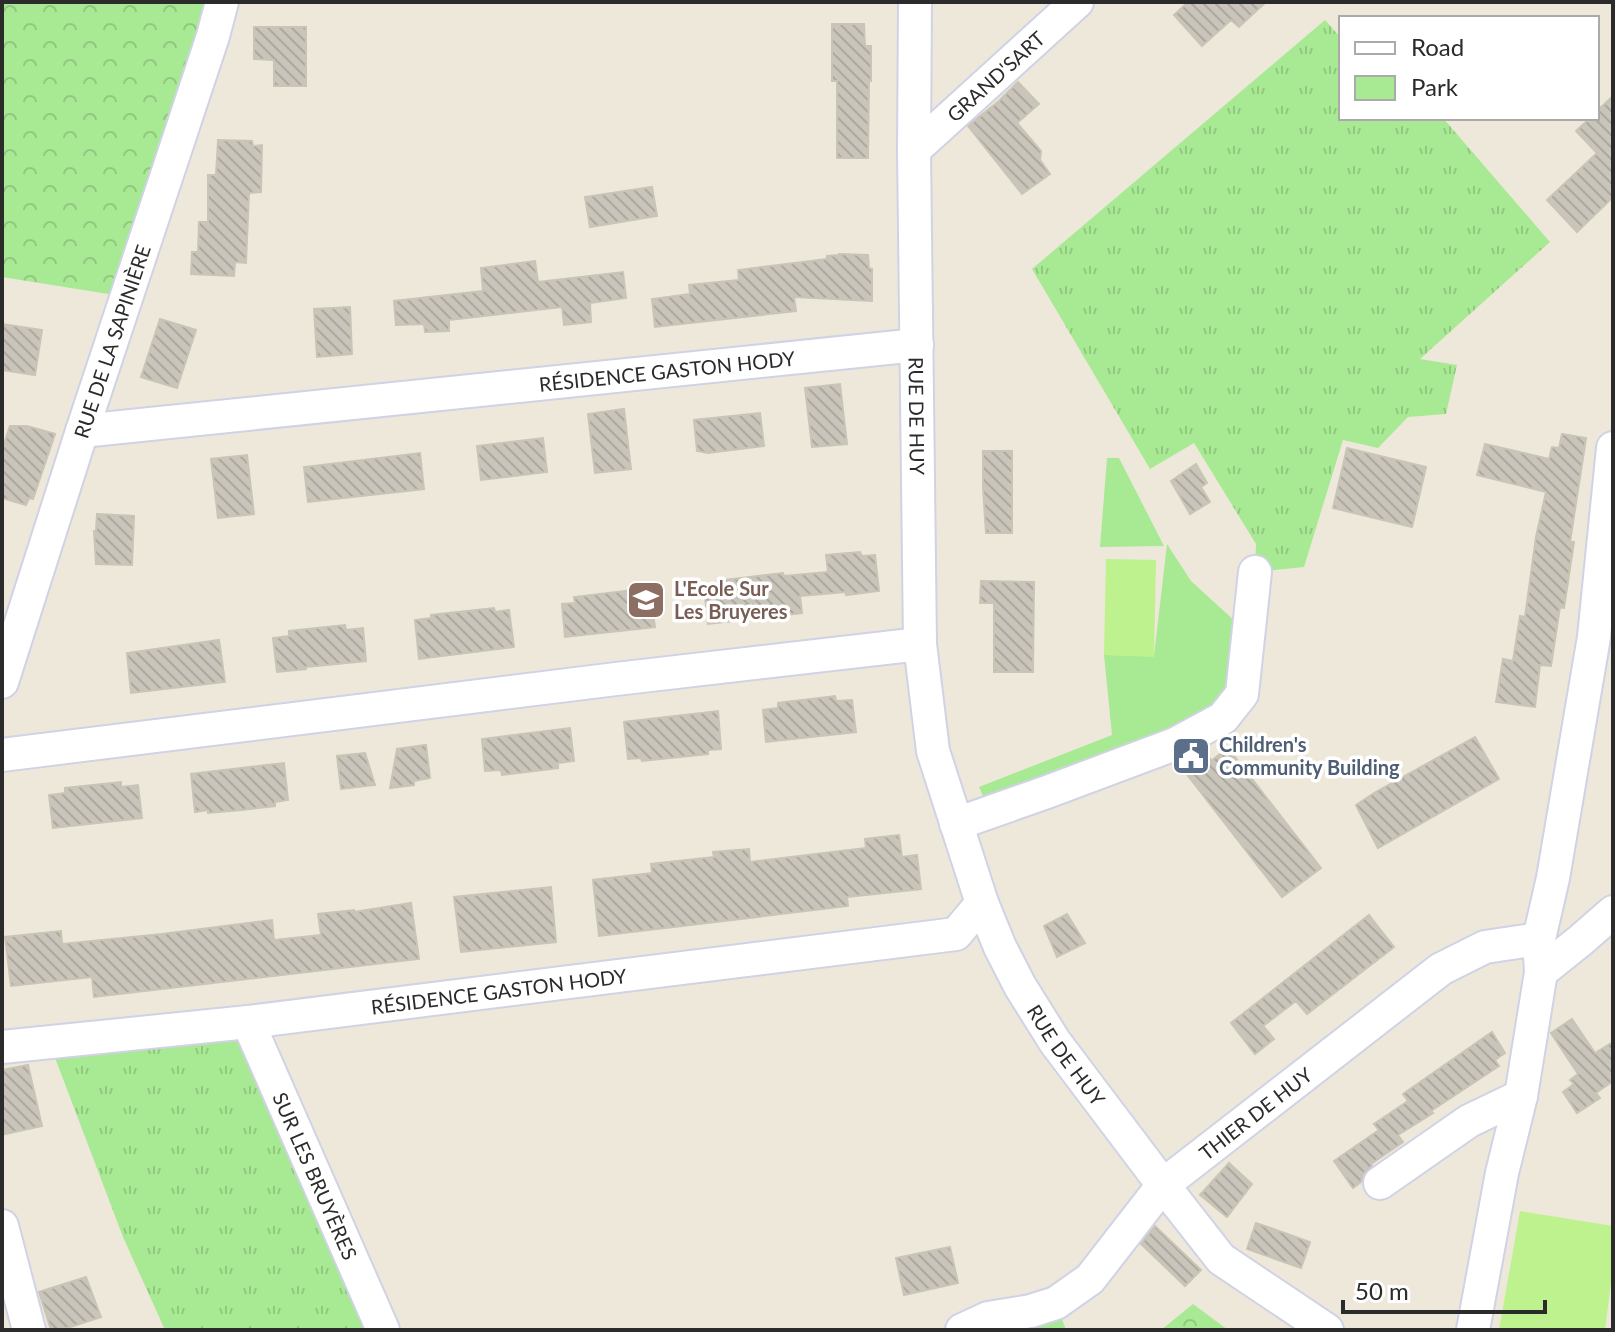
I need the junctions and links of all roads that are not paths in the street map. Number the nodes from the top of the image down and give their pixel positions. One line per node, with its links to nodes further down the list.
1 (222, 2): 6 (street, RUE DE LA SAPINIÈRE)
2 (915, 2): 4 (street, RUE DE HUY)
3 (1077, 2): 4 (street, GRAND'SART)
4 (914, 150): 5 (street, RUE DE HUY)
5 (917, 345): 6 (street, RÉSIDENCE GASTON HODY); 9 (street, RUE DE HUY)
6 (82, 431): 10 (street, RUE DE LA SAPINIÈRE)
7 (1613, 448): 15 (street)
8 (1255, 572): 12 (street)
9 (920, 644): 11 (street); 12 (street, RUE DE HUY)
10 (2, 682)
11 (2, 755)
12 (956, 824): 13 (street, RUE DE HUY)
13 (982, 903): 17 (street, RÉSIDENCE GASTON HODY); 21 (street, RUE DE HUY)
14 (1613, 912): 16 (street)
15 (1539, 939): 16 (street); 21 (street, THIER DE HUY)
16 (1541, 972): 19 (street)
17 (248, 1022): 18 (street, RÉSIDENCE GASTON HODY); 24 (street, SUR LES BRUYÈRES)
18 (2, 1047)
19 (1521, 1096): 20 (street); 27 (street)
20 (1380, 1183)
21 (1163, 1185): 25 (street, THIER DE HUY); 26 (street)
22 (2, 1226): 23 (street)
23 (29, 1330)
24 (383, 1330)
25 (962, 1330)
26 (1327, 1330)
27 (1473, 1330)

